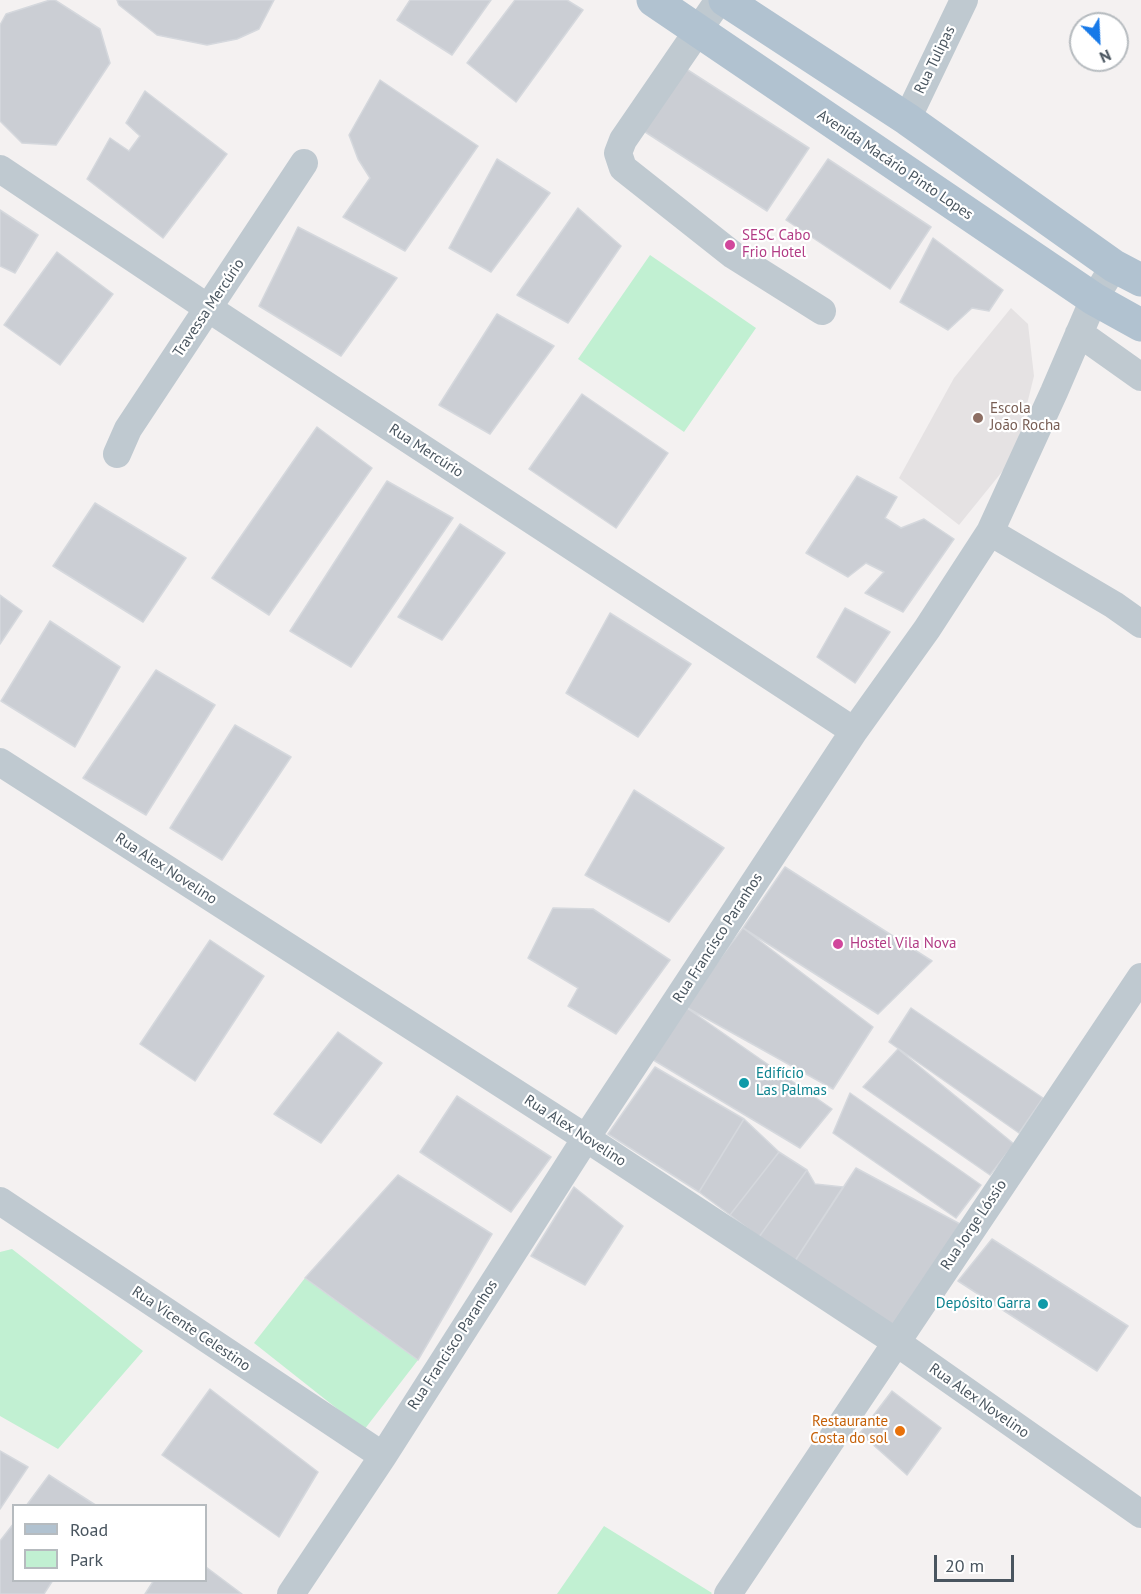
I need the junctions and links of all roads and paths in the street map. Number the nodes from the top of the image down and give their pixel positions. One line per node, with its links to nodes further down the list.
1 (653, 0): 5 (main road, Avenida Macário Pinto Lopes)
2 (719, 0): 5 (street)
3 (724, 0): 6 (main road)
4 (964, 0): 6 (street, Rua Tulipas)
5 (698, 30): 10 (main road, Avenida Macário Pinto Lopes); 12 (street)
6 (907, 119): 9 (main road)
7 (304, 163): 11 (street, Travessa Mercúrio)
8 (0, 169): 11 (street, Rua Mercúrio)
9 (1128, 273): 10 (street, Rua Francisco Paranhos)
10 (1094, 299): 13 (main road, Avenida Macário Pinto Lopes); 14 (street, Rua Francisco Paranhos)
11 (208, 308): 16 (street, Travessa Mercúrio); 19 (street, Rua Mercúrio)
12 (822, 311)
13 (1141, 325)
14 (1079, 333): 15 (street); 17 (street, Rua Francisco Paranhos)
15 (1141, 377)
16 (117, 454)
17 (990, 532): 18 (street); 19 (street, Rua Francisco Paranhos)
18 (1141, 624)
19 (854, 731): 22 (street, Rua Francisco Paranhos)
20 (0, 762): 22 (street, Rua Alex Novelino)
21 (1141, 977): 24 (street, Rua Jorge Lóssio)
22 (586, 1138): 24 (street, Rua Alex Novelino); 25 (street, Rua Francisco Paranhos)
23 (0, 1202): 25 (street, Rua Vicente Celestino)
24 (896, 1342): 26 (street, Rua Alex Novelino); 28 (street, Rua Jorge Lóssio)
25 (382, 1456): 27 (street, Rua Francisco Paranhos)
26 (1141, 1514)
27 (291, 1594)
28 (728, 1594)

